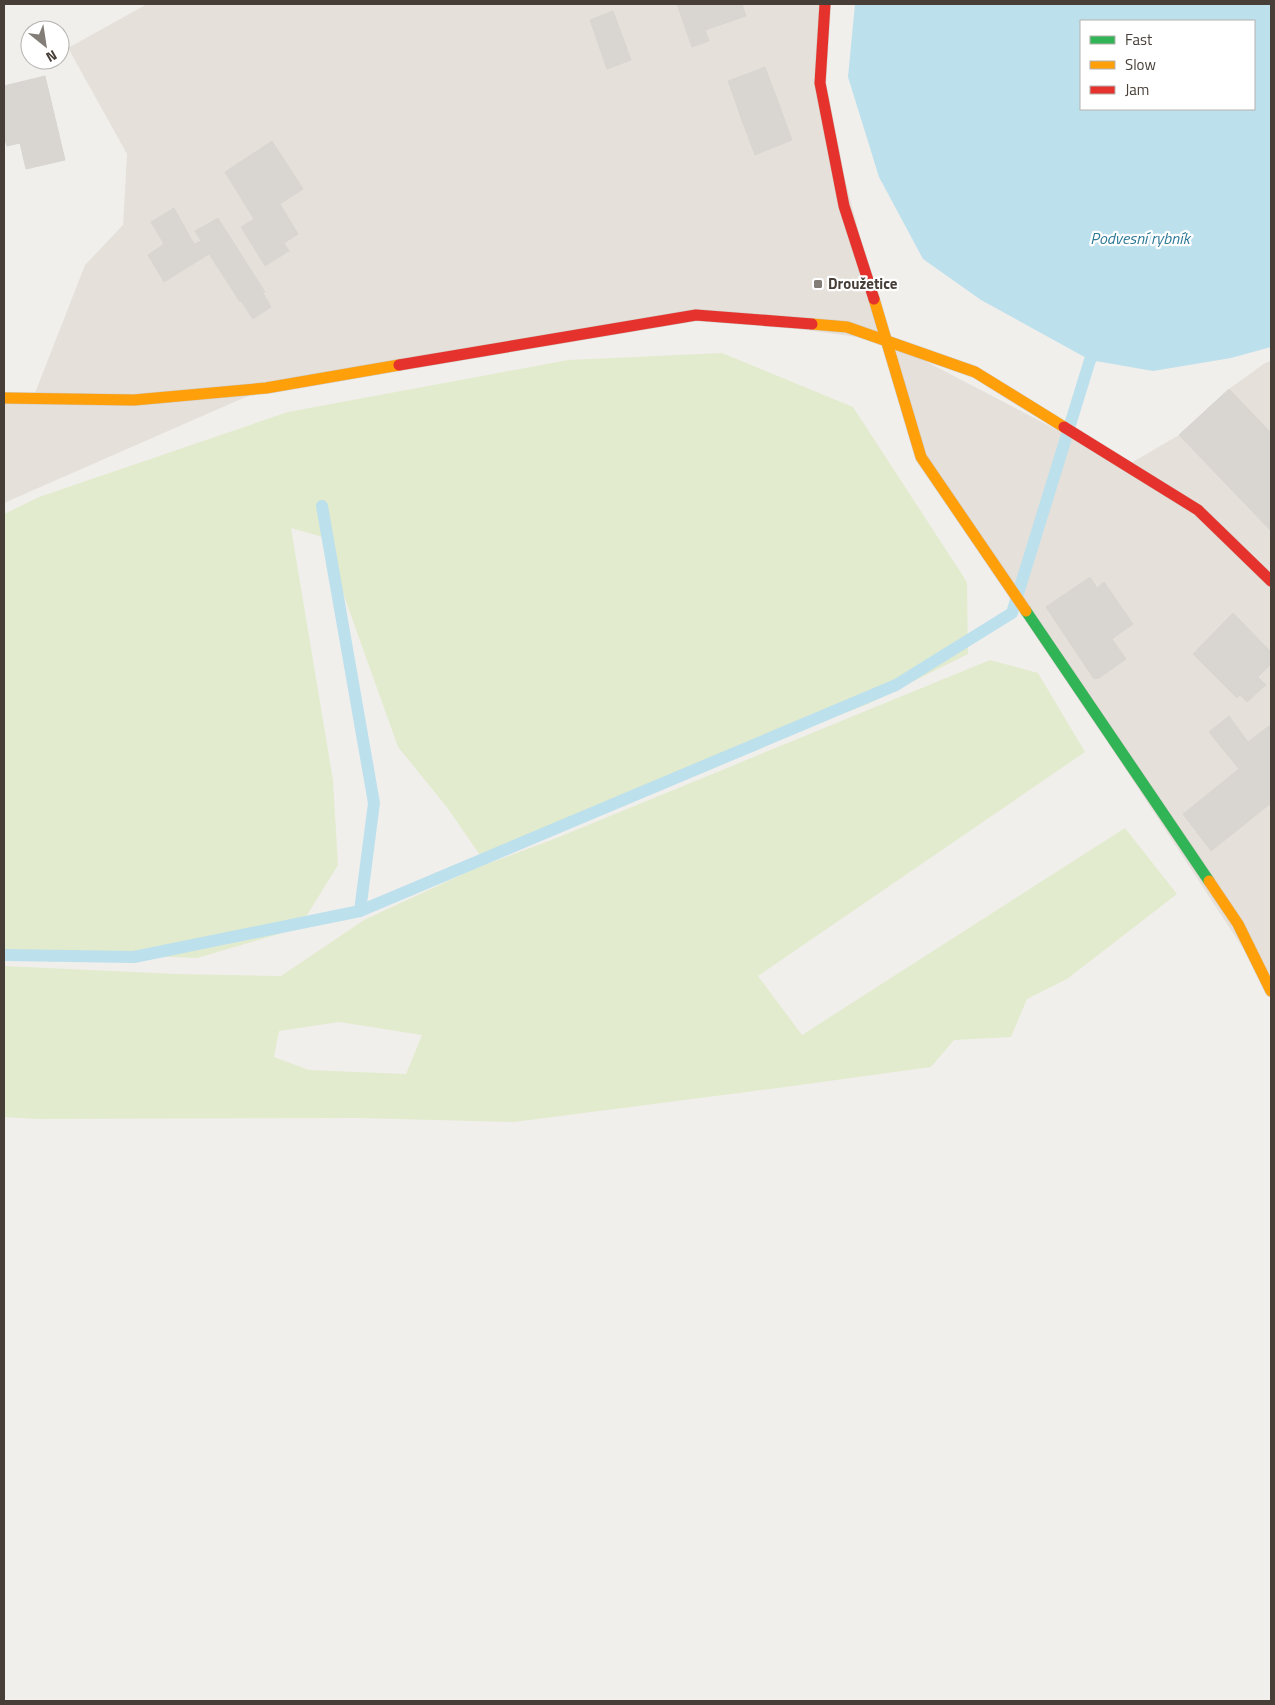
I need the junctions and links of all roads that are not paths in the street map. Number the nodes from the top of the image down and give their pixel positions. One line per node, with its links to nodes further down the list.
1 (825, 4): 2 (street)
2 (887, 341): 3 (street); 4 (street); 5 (street)
3 (4, 398)
4 (1271, 581)
5 (1271, 991)

